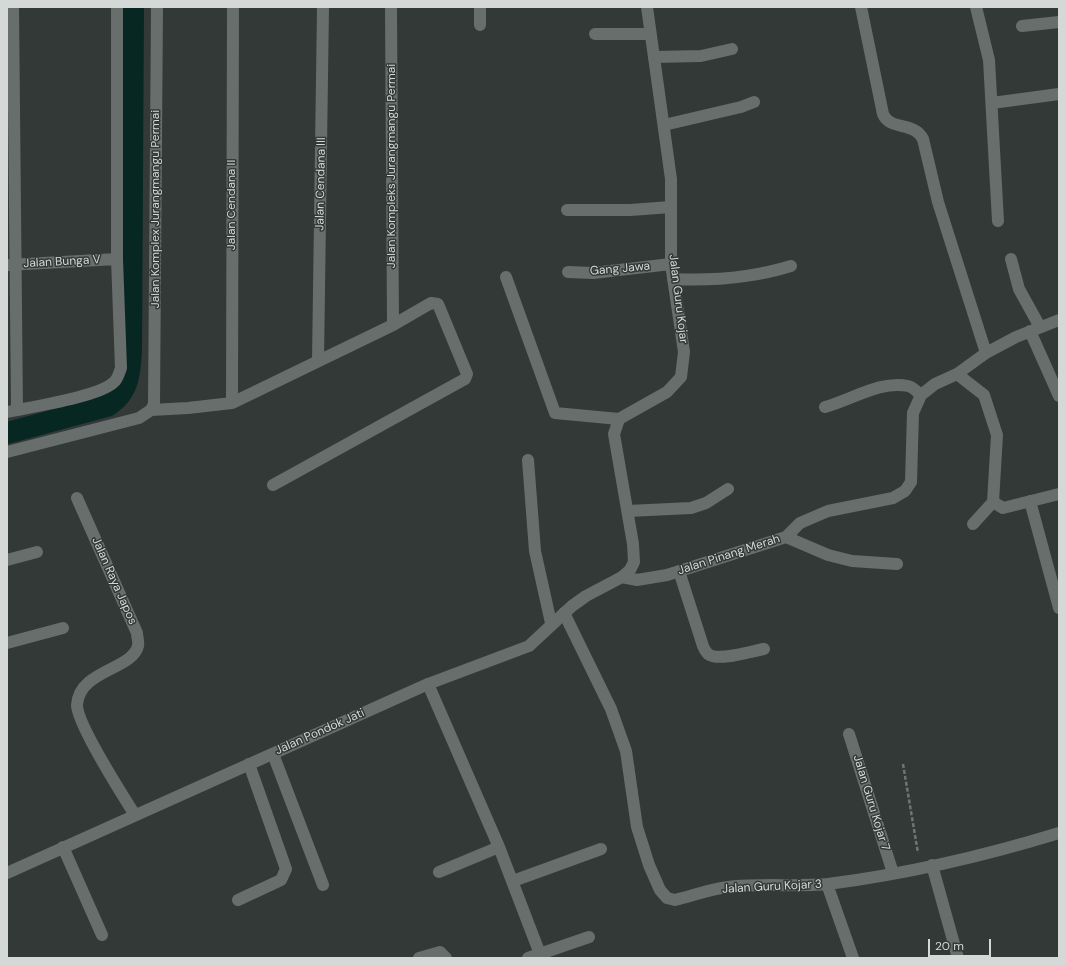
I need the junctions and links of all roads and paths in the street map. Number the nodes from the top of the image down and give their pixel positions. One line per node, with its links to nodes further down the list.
1 (13, 7): 28 (street)
2 (117, 7): 25 (street)
3 (157, 7): 43 (street, Jalan Komplex Jurangmangu Permai)
4 (233, 7): 41 (street, Jalan Cendana II)
5 (323, 7): 37 (street, Jalan Cendana III)
6 (391, 7): 34 (street, Jalan Kompleks Jurangmangu Permai)
7 (480, 7): 12 (street)
8 (647, 7): 15 (street, Jalan Guru Kojar)
9 (860, 7): 36 (street)
10 (976, 7): 20 (street)
11 (1059, 22): 13 (street)
12 (480, 25)
13 (1022, 26)
14 (595, 34): 15 (street)
15 (650, 34): 17 (street, Jalan Guru Kojar)
16 (732, 49): 17 (street)
17 (654, 57): 21 (street, Jalan Guru Kojar)
18 (1059, 94): 20 (street)
19 (754, 102): 21 (street)
20 (992, 103): 24 (street)
21 (664, 125): 22 (street, Jalan Guru Kojar)
22 (671, 207): 23 (street); 27 (street, Jalan Guru Kojar)
23 (567, 210)
24 (998, 221)
25 (117, 260): 28 (street, Jalan Bunga V); 44 (street)
26 (1011, 260): 35 (street)
27 (671, 264): 30 (street, Gang Jawa); 32 (street, Jalan Guru Kojar)
28 (12, 265): 44 (street)
29 (791, 266): 32 (street)
30 (568, 272)
31 (506, 277): 45 (street)
32 (673, 279): 45 (street, Jalan Guru Kojar)
33 (1059, 320): 35 (street, Jalan Pinang Merah)
34 (393, 325): 37 (street); 48 (street)
35 (1035, 329): 36 (street, Jalan Pinang Merah); 40 (street)
36 (986, 353): 38 (street, Jalan Pinang Merah)
37 (318, 361): 41 (street)
38 (957, 374): 39 (street, Jalan Pinang Merah); 53 (street)
39 (921, 395): 42 (street); 56 (street, Jalan Pinang Merah)
40 (1059, 396)
41 (232, 403): 43 (street)
42 (825, 407)
43 (151, 410): 46 (street)
44 (12, 411)
45 (619, 419): 54 (street)
46 (7, 452)
47 (528, 460): 64 (street)
48 (273, 485)
49 (728, 489): 54 (street)
50 (1059, 494): 52 (street)
51 (77, 498): 73 (street, Jalan Raya Japos)
52 (1030, 501): 53 (street); 62 (street)
53 (993, 502): 55 (street)
54 (628, 511): 61 (street)
55 (973, 524)
56 (786, 537): 59 (street); 60 (street, Jalan Pinang Merah)
57 (37, 552): 58 (street)
58 (7, 560)
59 (897, 564)
60 (679, 571): 61 (street, Jalan Pinang Merah); 67 (street)
61 (622, 577): 63 (street, Jalan Pondok Jati)
62 (1059, 608)
63 (564, 613): 64 (street, Jalan Pondok Jati); 83 (street, Jalan Guru Kojar 3)
64 (551, 623): 68 (street, Jalan Pondok Jati)
65 (63, 628): 66 (street)
66 (7, 643)
67 (764, 648)
68 (428, 684): 70 (street, Jalan Pondok Jati); 76 (street)
69 (850, 734): 81 (street, Jalan Guru Kojar 7)
70 (273, 754): 71 (street, Jalan Pondok Jati); 84 (street)
71 (249, 764): 73 (street, Jalan Pondok Jati); 85 (street)
72 (903, 764): 78 (path)
73 (135, 815): 75 (street, Jalan Pondok Jati)
74 (1059, 833): 78 (street, Jalan Guru Kojar 3)
75 (63, 847): 80 (street, Jalan Pondok Jati); 86 (street)
76 (499, 847): 79 (street); 82 (street)
77 (601, 849): 82 (street)
78 (927, 866): 81 (street, Jalan Guru Kojar 3); 93 (street)
79 (439, 872)
80 (7, 873)
81 (892, 873): 83 (street, Jalan Guru Kojar 3)
82 (513, 880): 88 (street)
83 (828, 884): 92 (street)
84 (323, 885)
85 (238, 900)
86 (102, 935)
87 (589, 937): 88 (street)
88 (540, 954): 91 (street)
89 (419, 958): 90 (street)
90 (446, 958)
91 (528, 958)
92 (853, 958)
93 (958, 958)

